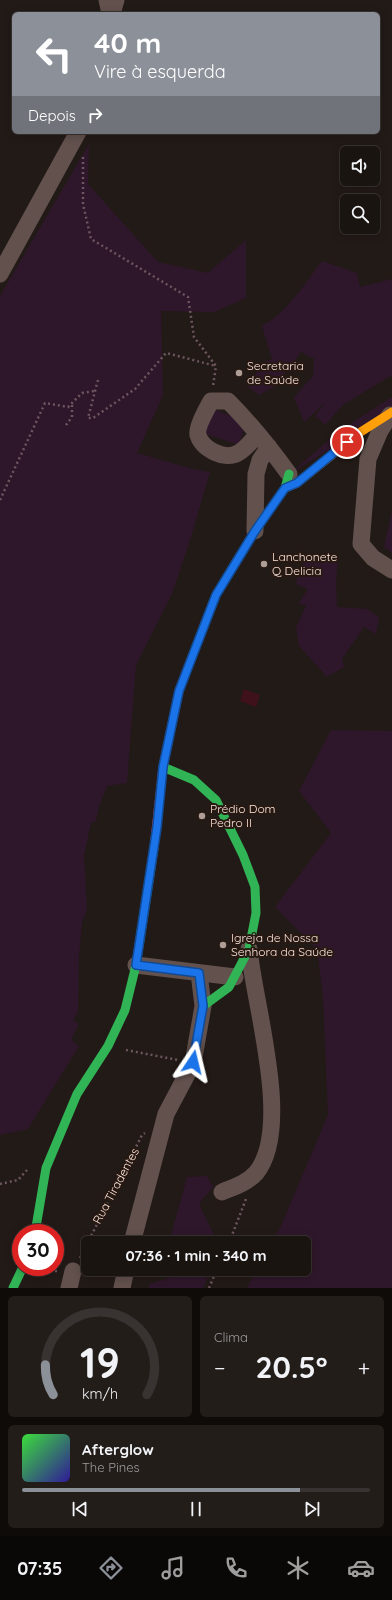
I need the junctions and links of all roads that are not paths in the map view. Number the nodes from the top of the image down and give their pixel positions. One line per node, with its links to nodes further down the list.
1 (103, 0): 3 (lane)
2 (116, 0): 4 (street)
3 (106, 12)
4 (113, 12)
5 (77, 134): 6 (street)
6 (0, 274)
7 (392, 412): 10 (street); 12 (street)
8 (258, 434): 8 (street); 9 (street)
9 (269, 447): 10 (street); 11 (street)
10 (292, 478): 11 (street)
11 (255, 531): 13 (street)
12 (392, 570)
13 (163, 767): 14 (street); 15 (street)
14 (249, 949): 17 (street); 19 (street)
15 (136, 965): 16 (street); 20 (street)
16 (199, 973): 17 (street); 18 (street)
17 (235, 977): 18 (street)
18 (203, 1006): 21 (street)
19 (222, 1192)
20 (37, 1224)
21 (134, 1236)
22 (74, 1271): 26 (street)
23 (16, 1276): 25 (street)
24 (125, 1276): 27 (street)
25 (9, 1286)
26 (69, 1288)
27 (122, 1288)

